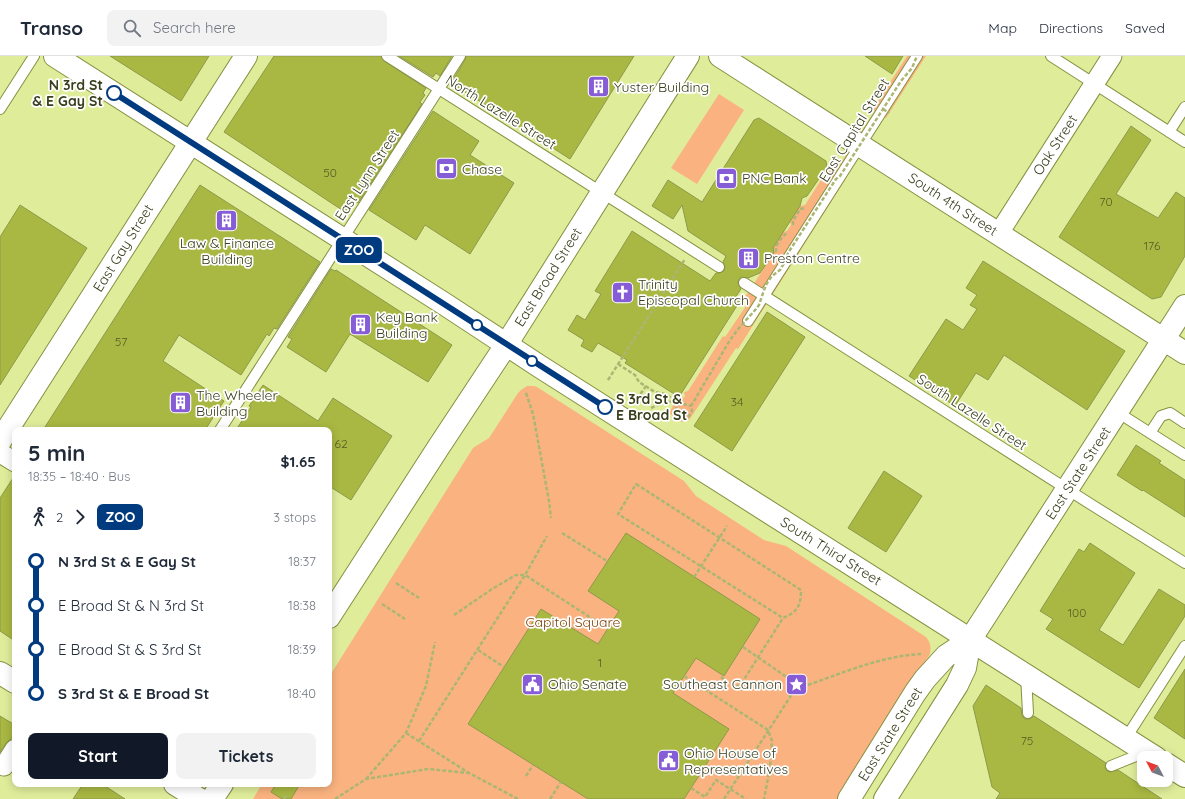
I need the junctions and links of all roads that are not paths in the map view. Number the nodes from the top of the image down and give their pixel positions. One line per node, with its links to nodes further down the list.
1 (34, 56): 14 (lane)
2 (56, 56): 16 (main road, South Third Street)
3 (246, 56): 16 (main road, East Gay Street)
4 (387, 56): 12 (lane, North Lazelle Street)
5 (460, 56): 12 (lane, East Lynn Street)
6 (688, 56): 19 (main road, East Broad Street)
7 (720, 56): 18 (main road, South 4th Street)
8 (917, 56): 18 (lane, East Capital Street)
9 (1051, 56): 11 (lane)
10 (1112, 56): 11 (street, Oak Street)
11 (1094, 84): 15 (lane); 20 (street, Oak Street)
12 (439, 89): 19 (lane, North Lazelle Street); 21 (lane, East Lynn Street)
13 (1185, 107): 15 (lane)
14 (0, 109)
15 (1169, 132): 17 (lane)
16 (190, 142): 21 (main road, South Third Street); 34 (main road, East Gay Street)
17 (1185, 142)
18 (861, 146): 20 (main road, South 4th Street); 24 (lane, East Capital Street)
19 (601, 192): 22 (lane); 28 (main road, East Broad Street)
20 (998, 234): 27 (main road, South 4th Street)
21 (342, 239): 28 (main road, South Third Street); 32 (lane, East Lynn Street)
22 (719, 267)
23 (744, 283): 24 (lane, South Lazelle Street)
24 (764, 296): 26 (lane, East Capital Street); 38 (lane, South Lazelle Street)
25 (1185, 306): 27 (main road, East State Street)
26 (748, 321)
27 (1164, 339): 29 (main road, South 4th Street); 30 (main road, East State Street)
28 (506, 345): 40 (main road, East Broad Street); 41 (main road, South Third Street)
29 (1185, 352)
30 (1117, 412): 33 (lane); 38 (main road, East State Street)
31 (1185, 423): 33 (lane)
32 (222, 427)
33 (1150, 433): 36 (lane)
34 (0, 441)
35 (0, 453): 37 (street)
36 (1185, 455)
37 (12, 460)
38 (1067, 490): 39 (lane, South Lazelle Street); 41 (main road, East State Street)
39 (1185, 564)
40 (332, 613)
41 (970, 640): 44 (main road, South Third Street); 59 (main road, East State Street); 60 (main road, East State Street)
42 (1185, 646): 47 (lane)
43 (0, 673): 45 (main road)
44 (1026, 675): 46 (lane); 47 (main road, South Third Street)
45 (12, 680)
46 (1028, 713)
47 (1126, 738): 48 (main road, South Third Street)
48 (1145, 751)
49 (12, 754): 53 (street)
50 (1137, 759): 51 (lane)
51 (1111, 766)
52 (1173, 768): 54 (main road)
53 (2, 769)
54 (1185, 776)
55 (180, 787): 57 (main road)
56 (220, 787): 58 (main road)
57 (199, 799)
58 (212, 799)
59 (849, 799)
60 (885, 799)

